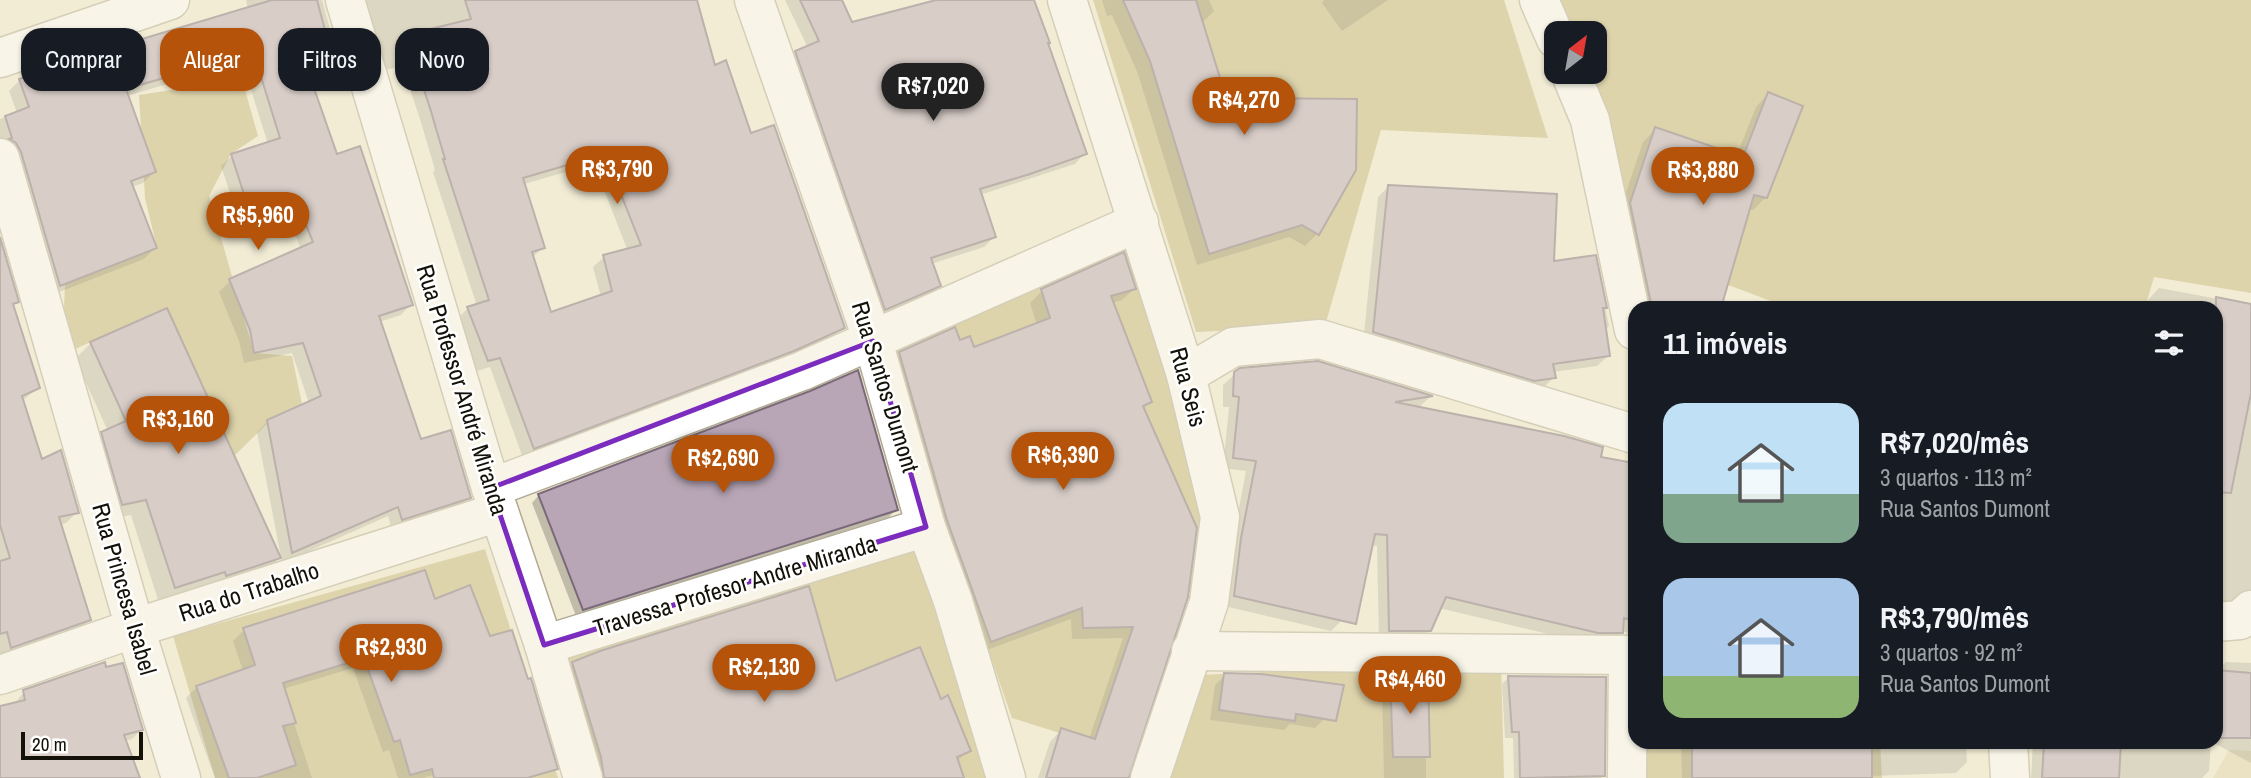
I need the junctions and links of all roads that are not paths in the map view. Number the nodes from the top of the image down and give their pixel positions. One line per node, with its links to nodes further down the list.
1 (170, 0): 7 (street)
2 (345, 0): 15 (street, Rua Professor André Miranda)
3 (754, 0): 12 (street, Rua Santos Dumont)
4 (1067, 0): 10 (street, Rua Seis)
5 (1539, 0): 6 (street)
6 (1548, 21)
7 (0, 58)
8 (1575, 84): 11 (street)
9 (0, 161): 19 (street, Rua Princesa Isabel)
10 (1139, 222): 12 (street, Rua do Trabalho); 13 (street, Rua Seis)
11 (1628, 301)
12 (873, 341): 15 (street, Rua do Trabalho); 16 (street, Rua Santos Dumont)
13 (1186, 375): 14 (street); 21 (street, Rua Seis)
14 (1628, 432)
15 (495, 500): 19 (street, Rua do Trabalho); 20 (street, Rua Professor André Miranda)
16 (926, 527): 20 (street, Travessa Profesor Andre Miranda); 28 (street, Rua Santos Dumont)
17 (2251, 610): 18 (street)
18 (2223, 621)
19 (135, 628): 23 (street, Rua do Trabalho); 26 (street, Rua Princesa Isabel)
20 (544, 645): 27 (street, Rua Professor André Miranda)
21 (1191, 651): 22 (street); 29 (street, Rua Seis)
22 (1628, 655)
23 (0, 675)
24 (1628, 747): 30 (street)
25 (2008, 749): 31 (street)
26 (181, 778)
27 (583, 778)
28 (1006, 778)
29 (1150, 778)
30 (1627, 778)
31 (2010, 778)

